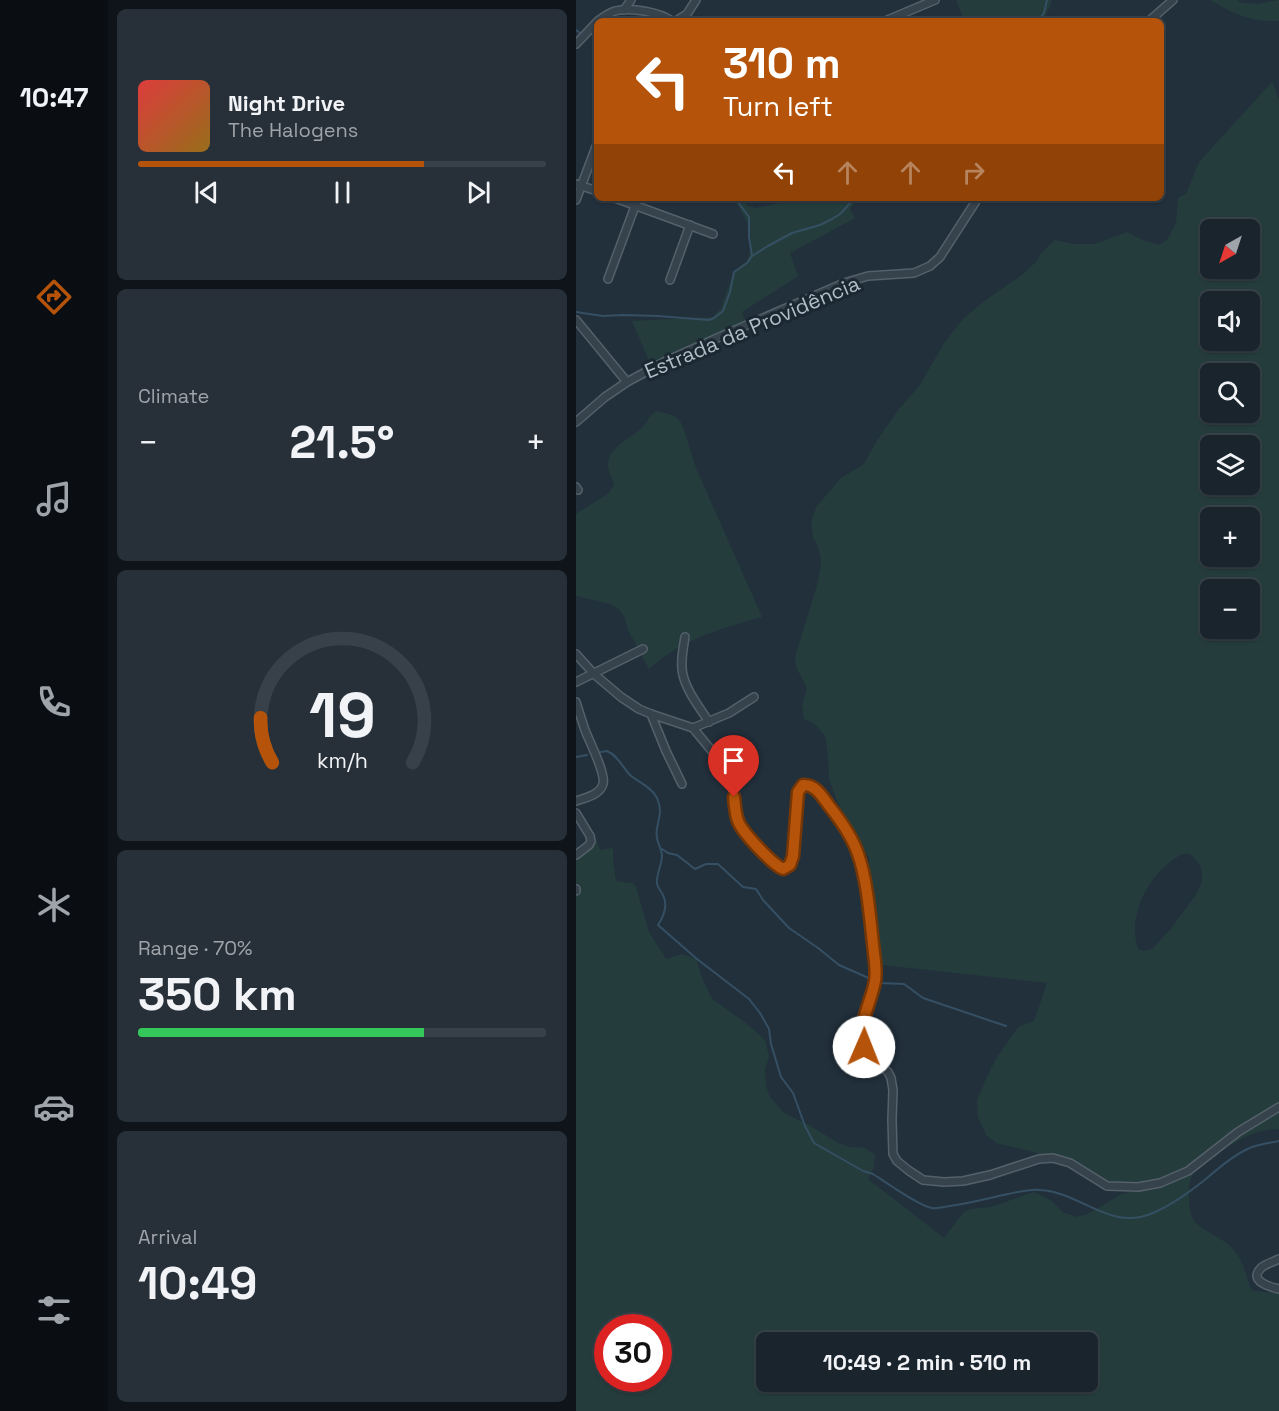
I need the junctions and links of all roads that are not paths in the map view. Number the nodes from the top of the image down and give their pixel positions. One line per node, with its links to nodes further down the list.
1 (631, 0): 5 (street)
2 (696, 0): 8 (street)
3 (935, 0): 9 (street)
4 (1173, 0): 10 (street)
5 (624, 10): 6 (street); 7 (street)
6 (602, 18)
7 (668, 18)
8 (681, 18)
9 (892, 18)
10 (1152, 18)
11 (594, 24): 12 (street)
12 (576, 44)
13 (594, 151): 14 (street)
14 (579, 185): 15 (street); 16 (street)
15 (594, 190)
16 (576, 200)
17 (976, 201): 24 (street, Estrada da Providência)
18 (637, 202): 19 (street); 21 (street)
19 (690, 225): 20 (street); 22 (street)
20 (713, 234)
21 (608, 279)
22 (670, 280)
23 (576, 320): 24 (street)
24 (627, 382): 25 (street, Estrada da Providência)
25 (577, 420)
26 (685, 637): 34 (street)
27 (643, 649): 29 (street)
28 (576, 654): 29 (street)
29 (594, 674): 30 (street); 33 (street)
30 (576, 682)
31 (754, 697): 34 (street)
32 (576, 702): 37 (street)
33 (651, 714): 35 (street); 36 (street)
34 (709, 722): 35 (street)
35 (693, 728): 40 (street)
36 (682, 784)
37 (576, 801)
38 (576, 813): 39 (street)
39 (576, 855)
40 (1279, 1107)
41 (1279, 1260): 42 (street)
42 (1279, 1289)

